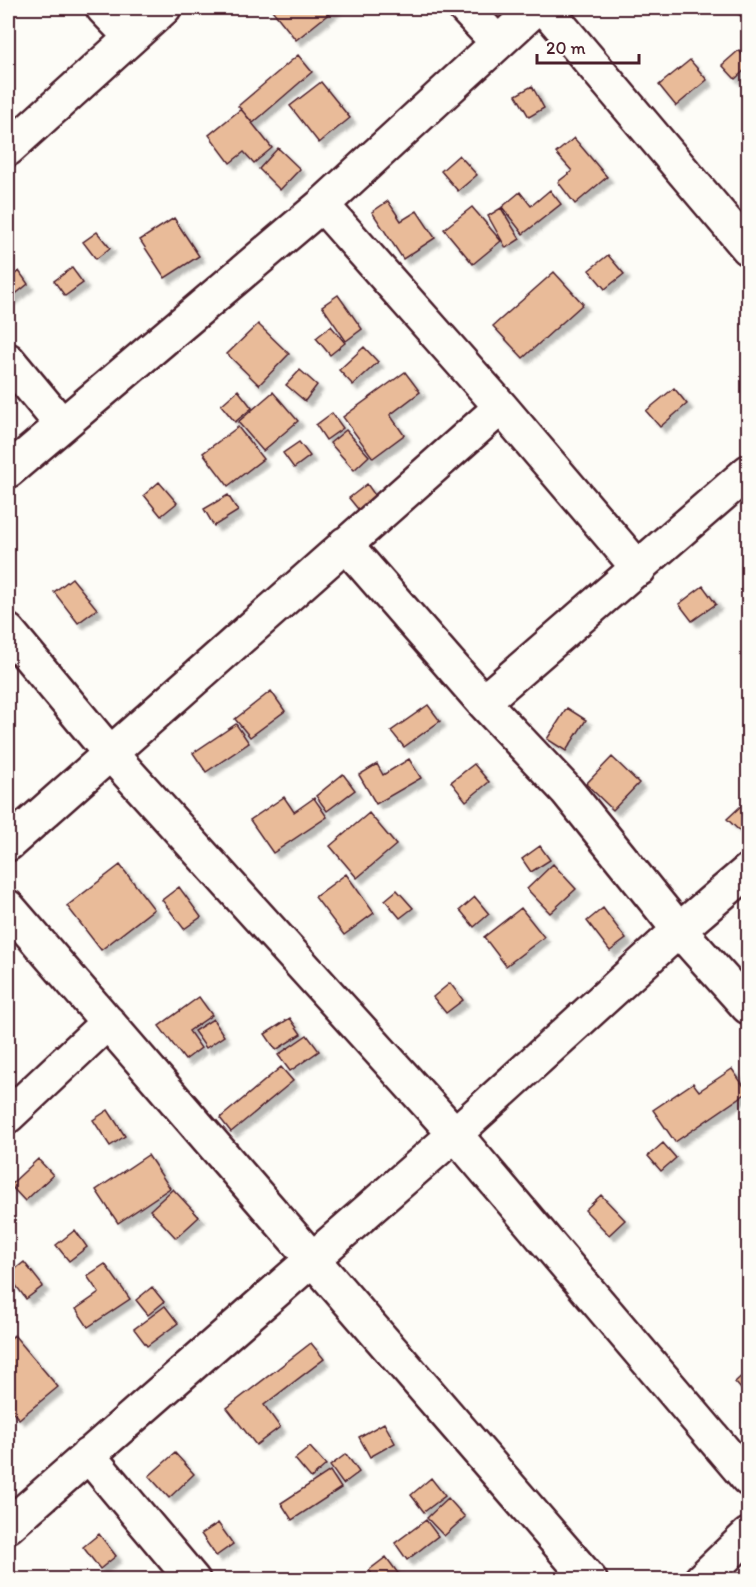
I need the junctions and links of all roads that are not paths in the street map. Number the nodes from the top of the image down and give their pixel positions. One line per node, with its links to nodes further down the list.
1 (103, 8): 6 (street)
2 (164, 8): 6 (street)
3 (465, 8): 7 (street)
4 (536, 8): 7 (street)
5 (546, 8): 10 (street)
6 (130, 37): 8 (street)
7 (498, 43): 9 (street)
8 (8, 149)
9 (322, 205): 12 (street); 13 (street)
10 (748, 248)
11 (8, 360): 13 (street)
12 (501, 407): 16 (street); 17 (street)
13 (62, 425): 14 (street)
14 (8, 471)
15 (748, 472): 17 (street)
16 (345, 544): 19 (street); 20 (street)
17 (639, 568): 19 (street)
18 (8, 631): 20 (street)
19 (483, 702): 24 (street)
20 (109, 752): 21 (street); 28 (street)
21 (8, 844)
22 (748, 871): 24 (street)
23 (8, 907): 26 (street)
24 (679, 930): 25 (street); 28 (street)
25 (748, 1007)
26 (108, 1022): 27 (street); 29 (street)
27 (8, 1116)
28 (455, 1134): 29 (street); 31 (street)
29 (312, 1258): 30 (street); 35 (street)
30 (88, 1455): 32 (street); 34 (street)
31 (748, 1479)
32 (8, 1526)
33 (748, 1535): 36 (street)
34 (194, 1580)
35 (590, 1580)
36 (701, 1580)

